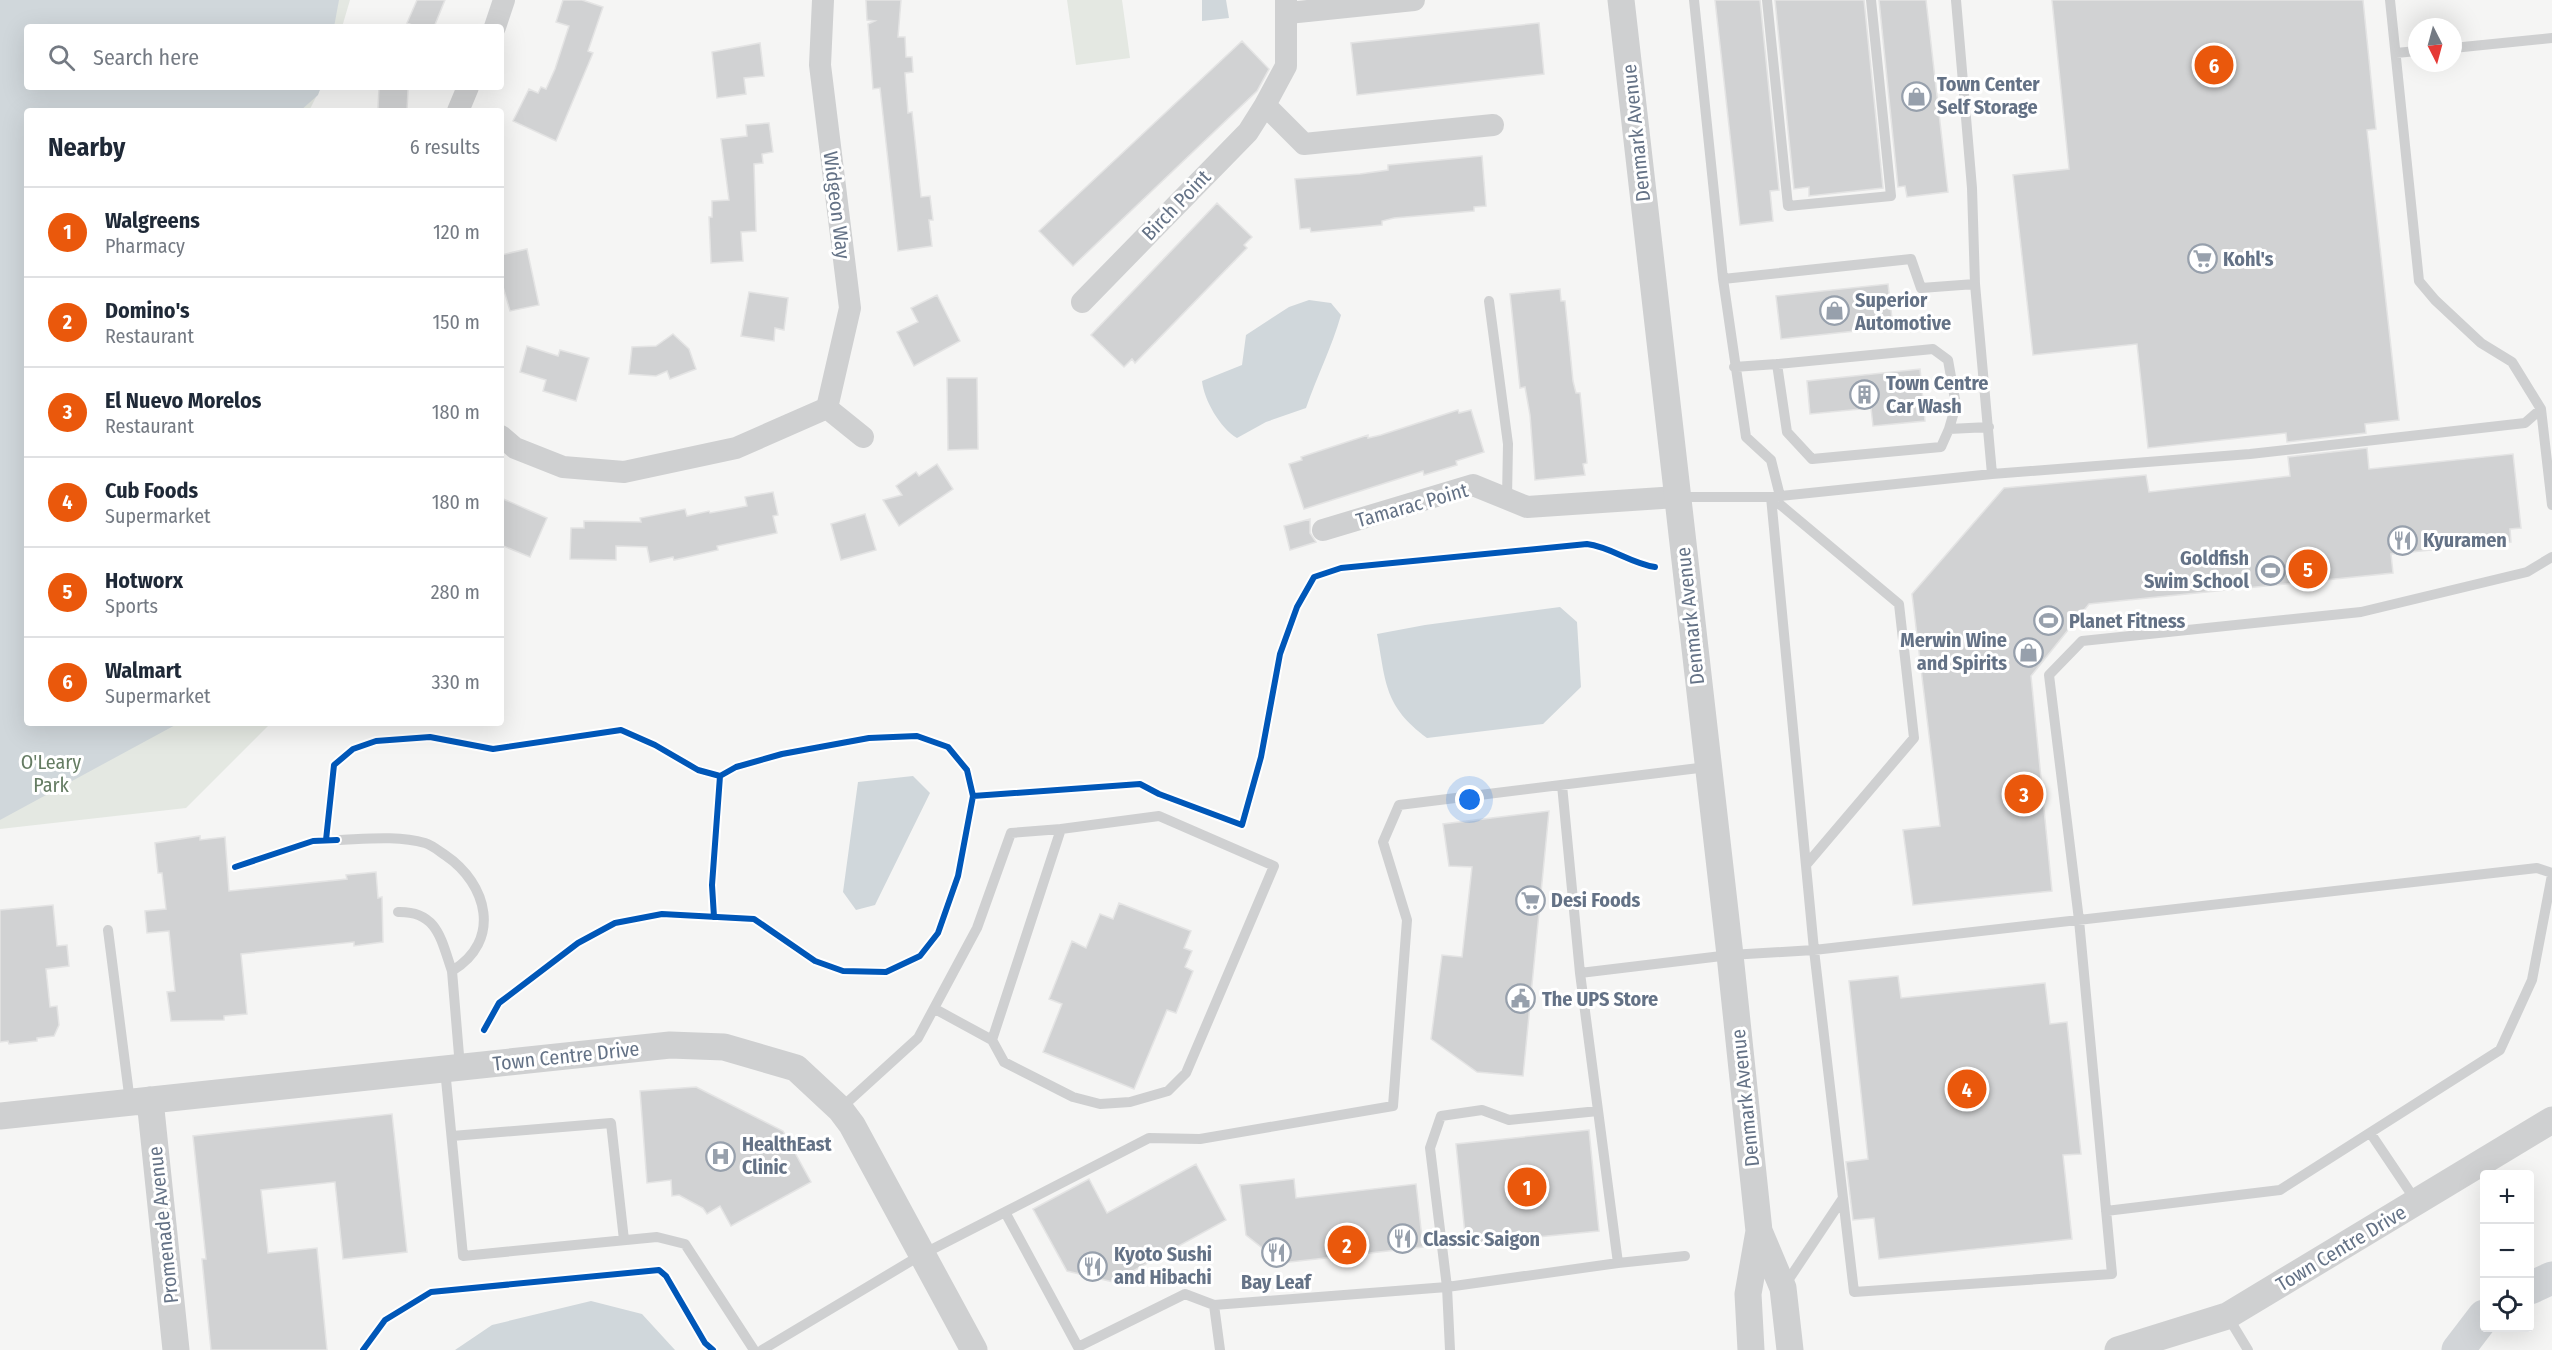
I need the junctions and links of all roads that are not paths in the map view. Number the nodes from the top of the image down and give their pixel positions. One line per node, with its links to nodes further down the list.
1 (504, 0): 11 (street)
2 (823, 0): 26 (street, Widgeon Way)
3 (1414, 0): 10 (street)
4 (1621, 0): 34 (street, Denmark Avenue)
5 (1694, 0): 20 (lane)
6 (1767, 0): 7 (lane)
7 (1871, 0)
8 (1956, 0): 21 (lane)
9 (2390, 0): 15 (lane)
10 (1287, 7): 17 (street, Birch Point)
11 (496, 24)
12 (2552, 38): 13 (lane)
13 (2462, 47)
14 (2408, 52): 15 (lane)
15 (2396, 54): 27 (lane)
16 (467, 90): 18 (street)
17 (1265, 105): 19 (street); 23 (street, Birch Point)
18 (459, 108)
19 (1493, 125)
20 (1723, 279): 21 (lane); 25 (lane)
21 (1975, 284): 28 (lane)
22 (1489, 301): 35 (lane)
23 (1082, 302)
24 (1777, 364): 25 (lane); 29 (lane); 29 (lane)
25 (1734, 367): 33 (lane)
26 (827, 408): 30 (street); 31 (street)
27 (2541, 409): 32 (lane); 36 (lane)
28 (1989, 427): 29 (lane); 32 (lane)
29 (1949, 429)
30 (863, 437)
31 (504, 439)
32 (1992, 474): 33 (lane)
33 (1776, 496): 34 (lane); 43 (lane); 43 (lane)
34 (1677, 497): 35 (street, Tamarac Point); 39 (street, Denmark Avenue)
35 (1507, 499): 37 (street, Tamarac Point)
36 (2552, 505)
37 (1323, 530)
38 (2552, 557): 46 (lane)
39 (1707, 767): 40 (lane); 49 (street, Denmark Avenue)
40 (1562, 785): 51 (lane); 65 (lane)
41 (1061, 829): 52 (lane); 53 (lane); 53 (lane)
42 (337, 840): 50 (lane)
43 (1806, 865): 48 (lane)
44 (2552, 874): 46 (lane); 60 (lane)
45 (398, 912): 50 (lane)
46 (2079, 920): 48 (lane); 64 (lane)
47 (108, 930): 55 (lane)
48 (1814, 950): 49 (lane); 62 (lane)
49 (1731, 955): 51 (lane); 66 (street, Denmark Avenue)
50 (452, 970): 54 (lane)
51 (1580, 973): 57 (lane)
52 (935, 1009): 53 (lane); 56 (lane)
53 (992, 1040)
54 (452, 1068): 55 (street, Town Centre Drive); 56 (street, Town Centre Drive); 61 (lane)
55 (140, 1101): 58 (street, Town Centre Drive); 79 (street, Promenade Avenue)
56 (840, 1109): 68 (street, Town Centre Drive)
57 (1598, 1111): 70 (lane); 73 (lane)
58 (0, 1116)
59 (2552, 1119): 63 (street, Town Centre Drive)
60 (2371, 1134): 63 (lane); 64 (lane)
61 (452, 1136): 67 (lane); 67 (lane)
62 (1843, 1198): 64 (lane); 74 (lane)
63 (2416, 1202): 76 (street, Town Centre Drive)
64 (2106, 1211)
65 (1005, 1212): 68 (lane); 75 (lane)
66 (1759, 1231): 74 (street, Denmark Avenue); 85 (street, Denmark Avenue)
67 (624, 1240): 80 (lane)
68 (921, 1255): 81 (lane); 82 (street, Town Centre Drive)
69 (1685, 1256): 70 (lane)
70 (1617, 1263): 73 (lane)
71 (2552, 1278): 72 (highway)
72 (2534, 1286)
73 (1447, 1287): 75 (lane); 84 (lane)
74 (1783, 1288): 86 (street, Denmark Avenue)
75 (1215, 1305): 83 (lane)
76 (2228, 1316): 78 (street, Town Centre Drive); 88 (lane)
77 (2480, 1321): 89 (highway)
78 (2169, 1342): 87 (street, Town Centre Drive)
79 (176, 1350)
80 (754, 1350)
81 (762, 1350)
82 (974, 1350)
83 (1220, 1350)
84 (1450, 1350)
85 (1751, 1350)
86 (1790, 1350)
87 (2118, 1350)
88 (2248, 1350)
89 (2458, 1350)

